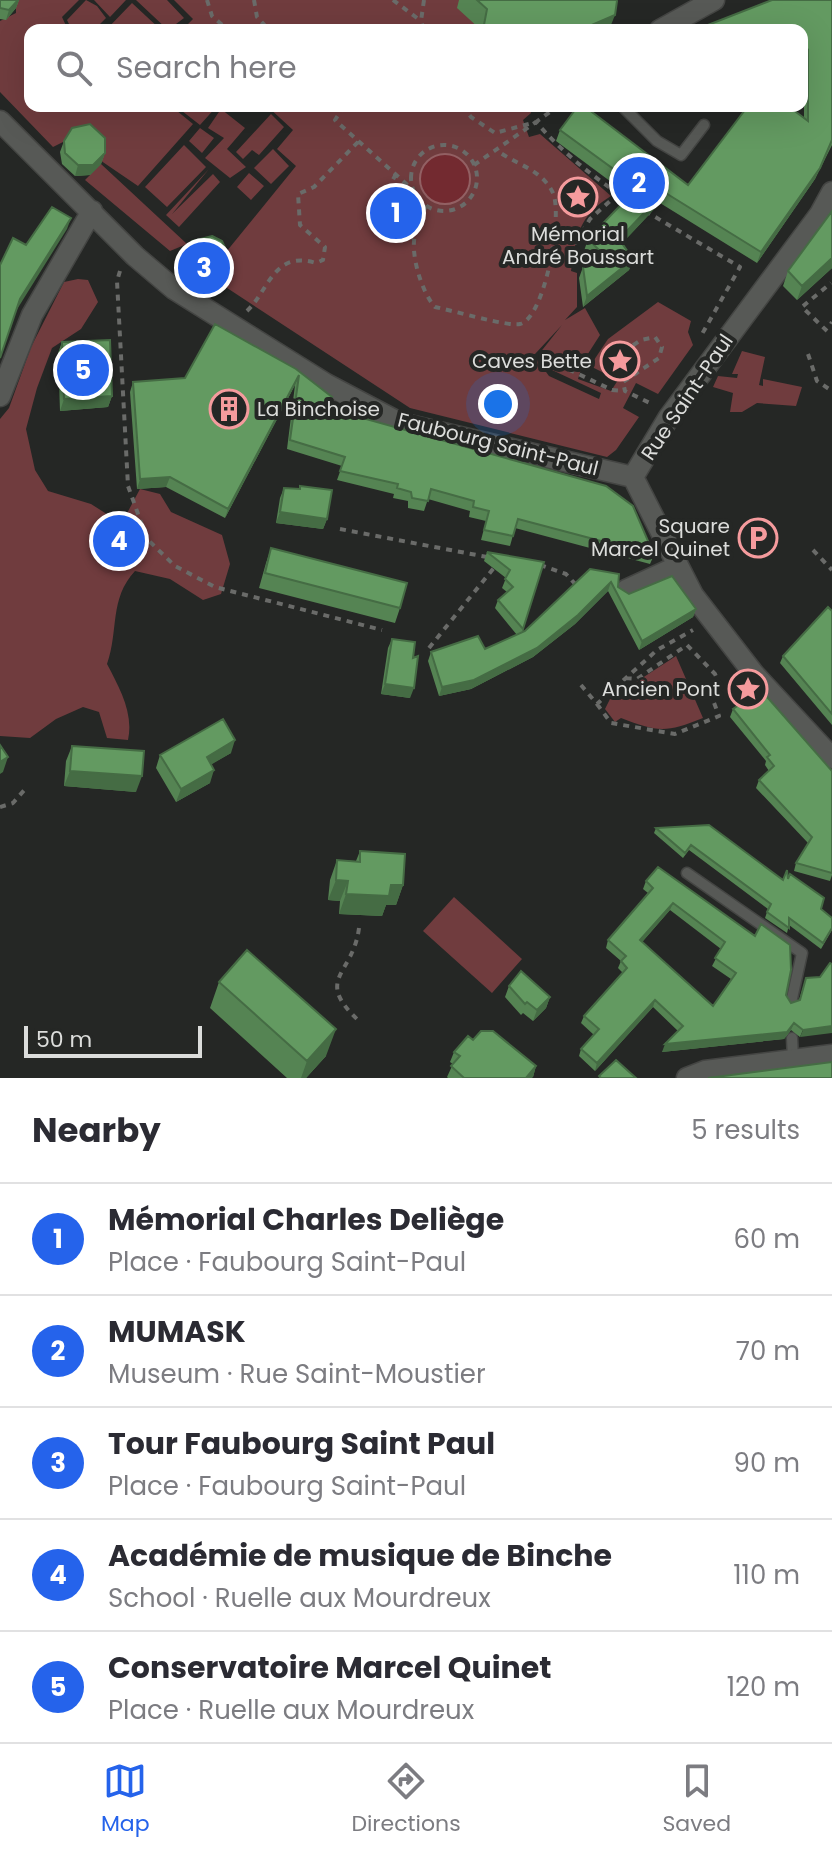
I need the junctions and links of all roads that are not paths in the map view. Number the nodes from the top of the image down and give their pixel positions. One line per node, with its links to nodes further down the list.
1 (664, 0): 3 (street)
2 (714, 0): 4 (street)
3 (667, 24)
4 (669, 24)
5 (628, 112): 7 (lane)
6 (0, 121): 9 (street, Faubourg Saint-Paul)
7 (704, 125)
8 (832, 192): 11 (street, Rue Saint-Paul)
9 (92, 211): 10 (street); 11 (street, Faubourg Saint-Paul)
10 (0, 396)
11 (633, 477): 12 (street, Rue Saint-Paul)
12 (676, 567): 13 (street); 14 (street, Rue Saint-Paul)
13 (626, 590)
14 (832, 758)
15 (687, 873): 16 (lane)
16 (791, 1003)
17 (792, 1038): 19 (lane)
18 (832, 1055): 19 (street)
19 (793, 1059): 20 (street)
20 (687, 1078)

